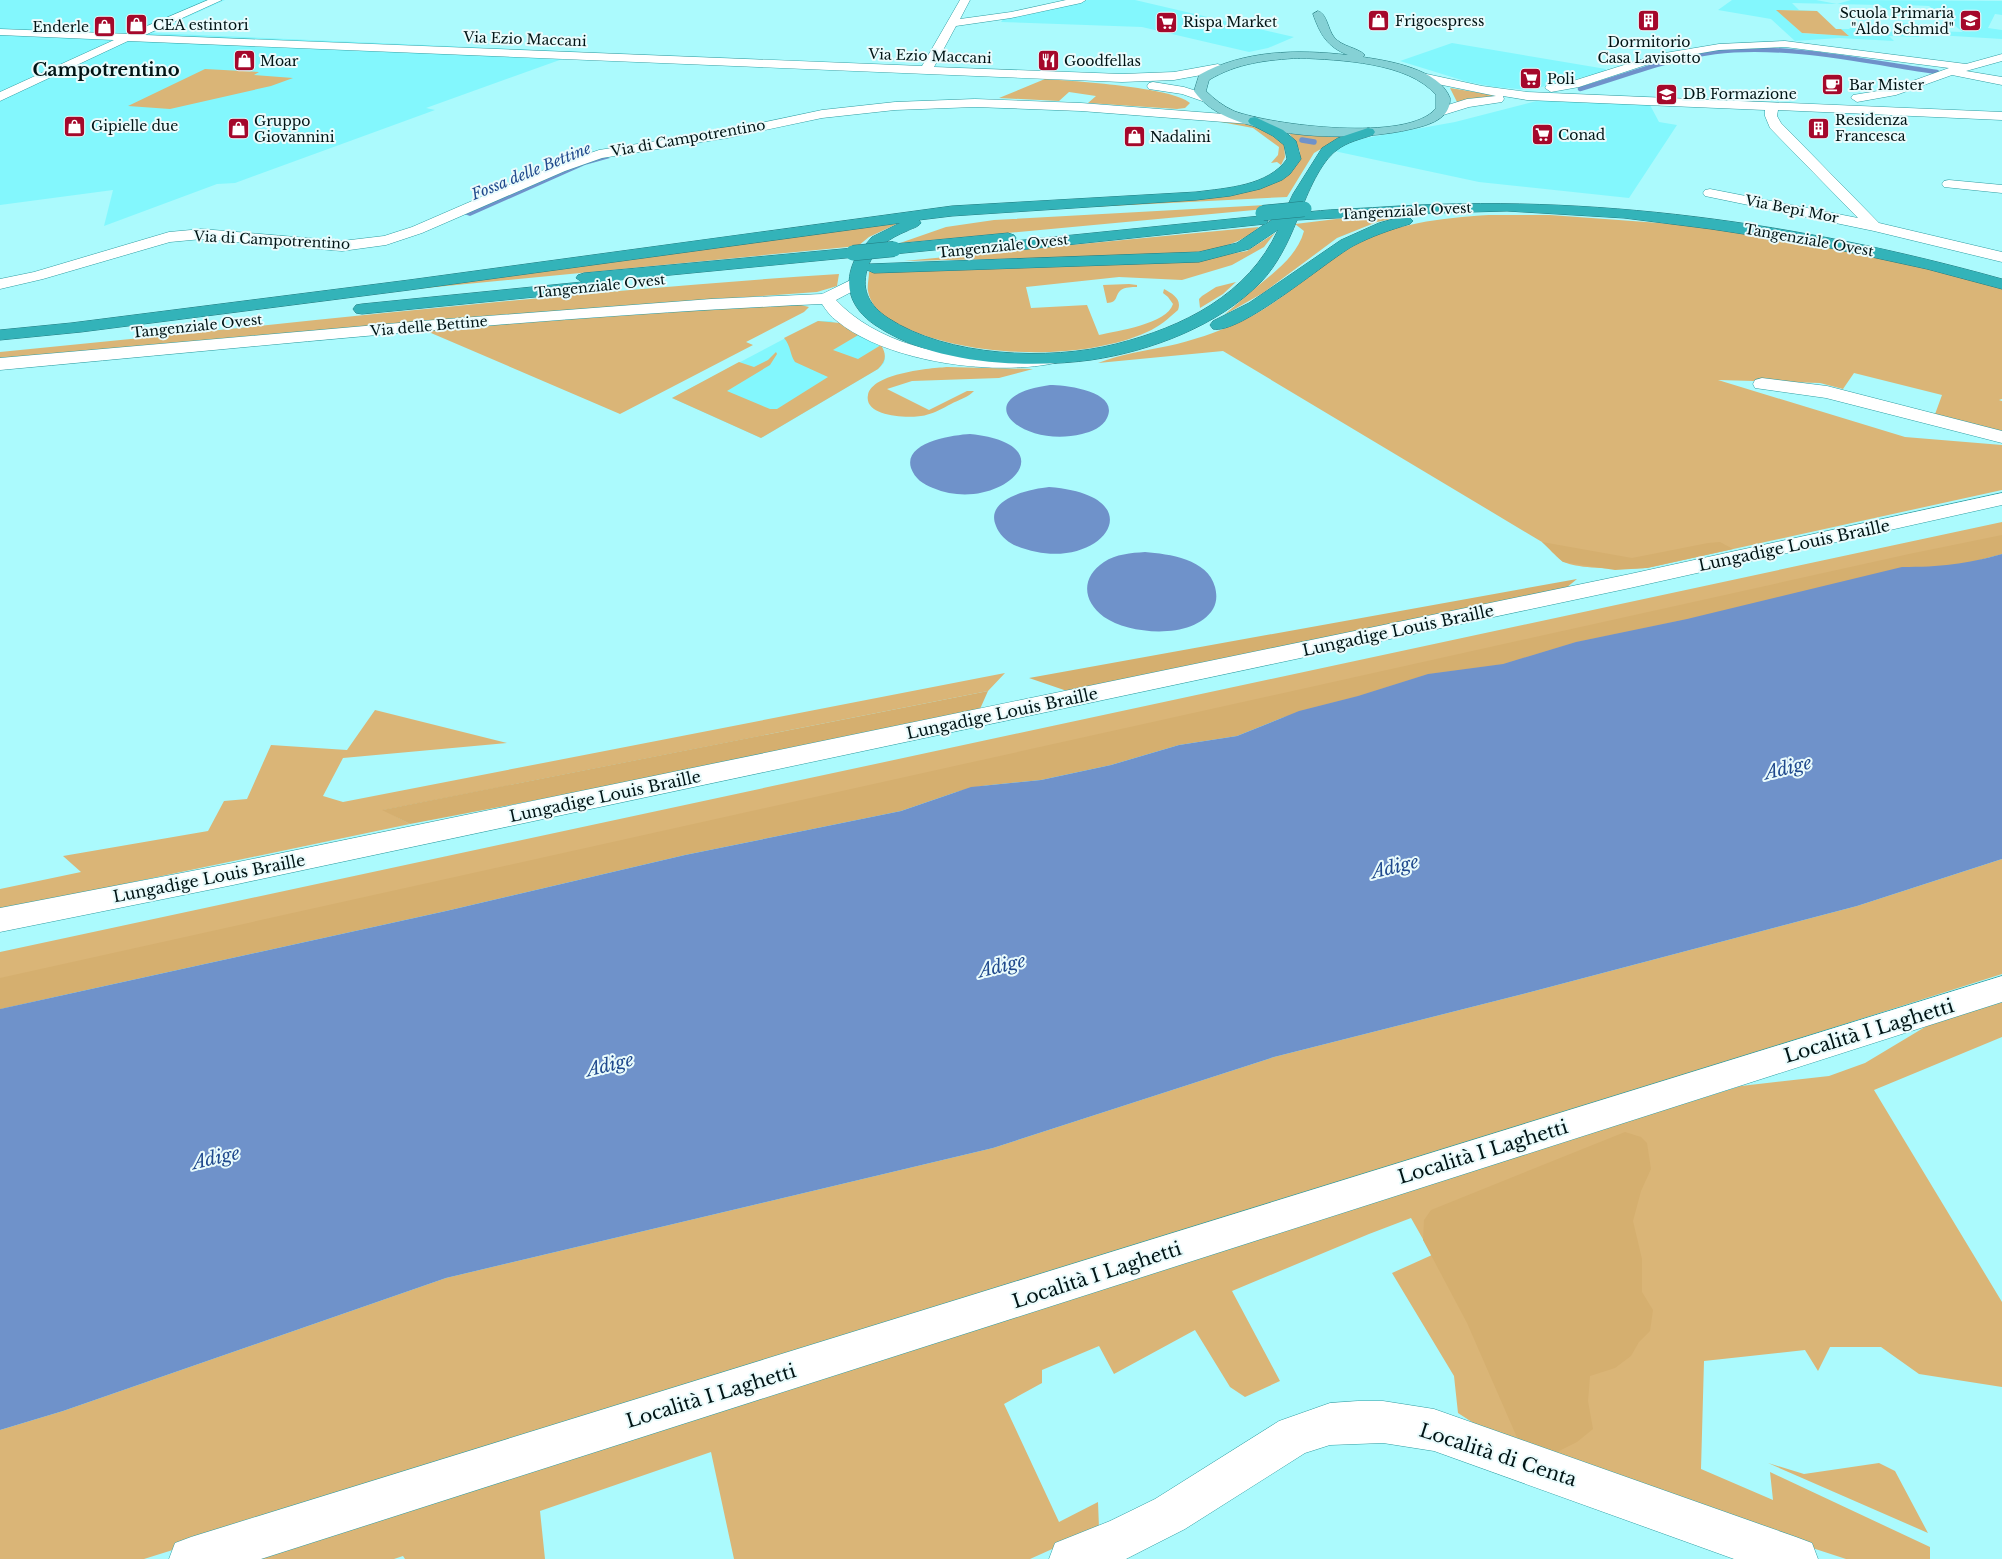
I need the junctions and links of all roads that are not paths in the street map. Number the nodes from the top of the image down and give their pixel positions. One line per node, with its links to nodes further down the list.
1 (217, 0): 8 (street, Via Ezio Maccani)
2 (965, 0): 6 (street)
3 (1081, 0): 6 (street)
4 (1319, 0): 5 (main road)
5 (1318, 14): 9 (main road); 11 (main road)
6 (953, 23): 14 (street)
7 (0, 32): 8 (street, Via Ezio Maccani)
8 (133, 36): 14 (street, Via Ezio Maccani); 20 (street)
9 (1315, 46): 11 (main road); 13 (main road)
10 (2002, 57): 12 (street)
11 (1396, 67): 17 (main road)
12 (1966, 67): 15 (street); 19 (street)
13 (1218, 68): 16 (street, Via Ezio Maccani); 21 (main road)
14 (926, 70): 16 (street, Via Ezio Maccani)
15 (1950, 72): 18 (street); 23 (street)
16 (1050, 75): 21 (street, Via Ezio Maccani)
17 (1422, 77): 19 (street); 24 (main road)
18 (2002, 81)
19 (1527, 96): 22 (street); 24 (street)
20 (0, 97)
21 (1206, 100): 25 (street, Via di Campotrentino); 27 (main road)
22 (1772, 107): 23 (street); 38 (street, Via Bepi Mor)
23 (1830, 109): 26 (street)
24 (1440, 112): 28 (main road)
25 (1159, 113): 27 (street, Via di Campotrentino); 43 (street, Via di Campotrentino)
26 (2002, 116)
27 (1252, 121): 28 (main road); 35 (highway)
28 (1368, 132): 34 (highway)
29 (1949, 184): 30 (street)
30 (2002, 189)
31 (1710, 193): 38 (street, Via Bepi Mor)
32 (1366, 198): 33 (highway)
33 (1446, 199): 34 (highway, Tangenziale Ovest); 41 (highway, Tangenziale Ovest)
34 (1304, 208): 36 (highway, Tangenziale Ovest); 36 (highway); 37 (highway, Tangenziale Ovest); 40 (highway); 51 (highway)
35 (952, 211): 40 (highway); 48 (highway)
36 (1264, 212): 40 (highway, Tangenziale Ovest); 40 (highway)
37 (1644, 215): 44 (highway, Tangenziale Ovest); 51 (highway)
38 (1874, 226): 39 (street, Via Bepi Mor)
39 (2002, 256)
40 (865, 260): 42 (highway); 46 (highway, Tangenziale Ovest); 48 (highway, Tangenziale Ovest)
41 (2002, 276)
42 (855, 283): 45 (street, Via delle Bettine); 52 (highway)
43 (0, 284)
44 (2002, 284)
45 (826, 299): 52 (street); 53 (street, Via delle Bettine)
46 (346, 311)
47 (306, 315): 50 (highway, Tangenziale Ovest)
48 (63, 329): 49 (highway, Tangenziale Ovest)
49 (0, 335)
50 (0, 345)
51 (1118, 349): 52 (highway)
52 (1060, 356)
53 (0, 364)
54 (1762, 384): 55 (street)
55 (2002, 437)
56 (2002, 499): 57 (street, Lungadige Louis Braille)
57 (0, 920)
58 (2002, 989): 59 (street, Località I Laghetti)
59 (191, 1559)
60 (1071, 1559): 61 (street, Località di Centa)
61 (1796, 1559)

